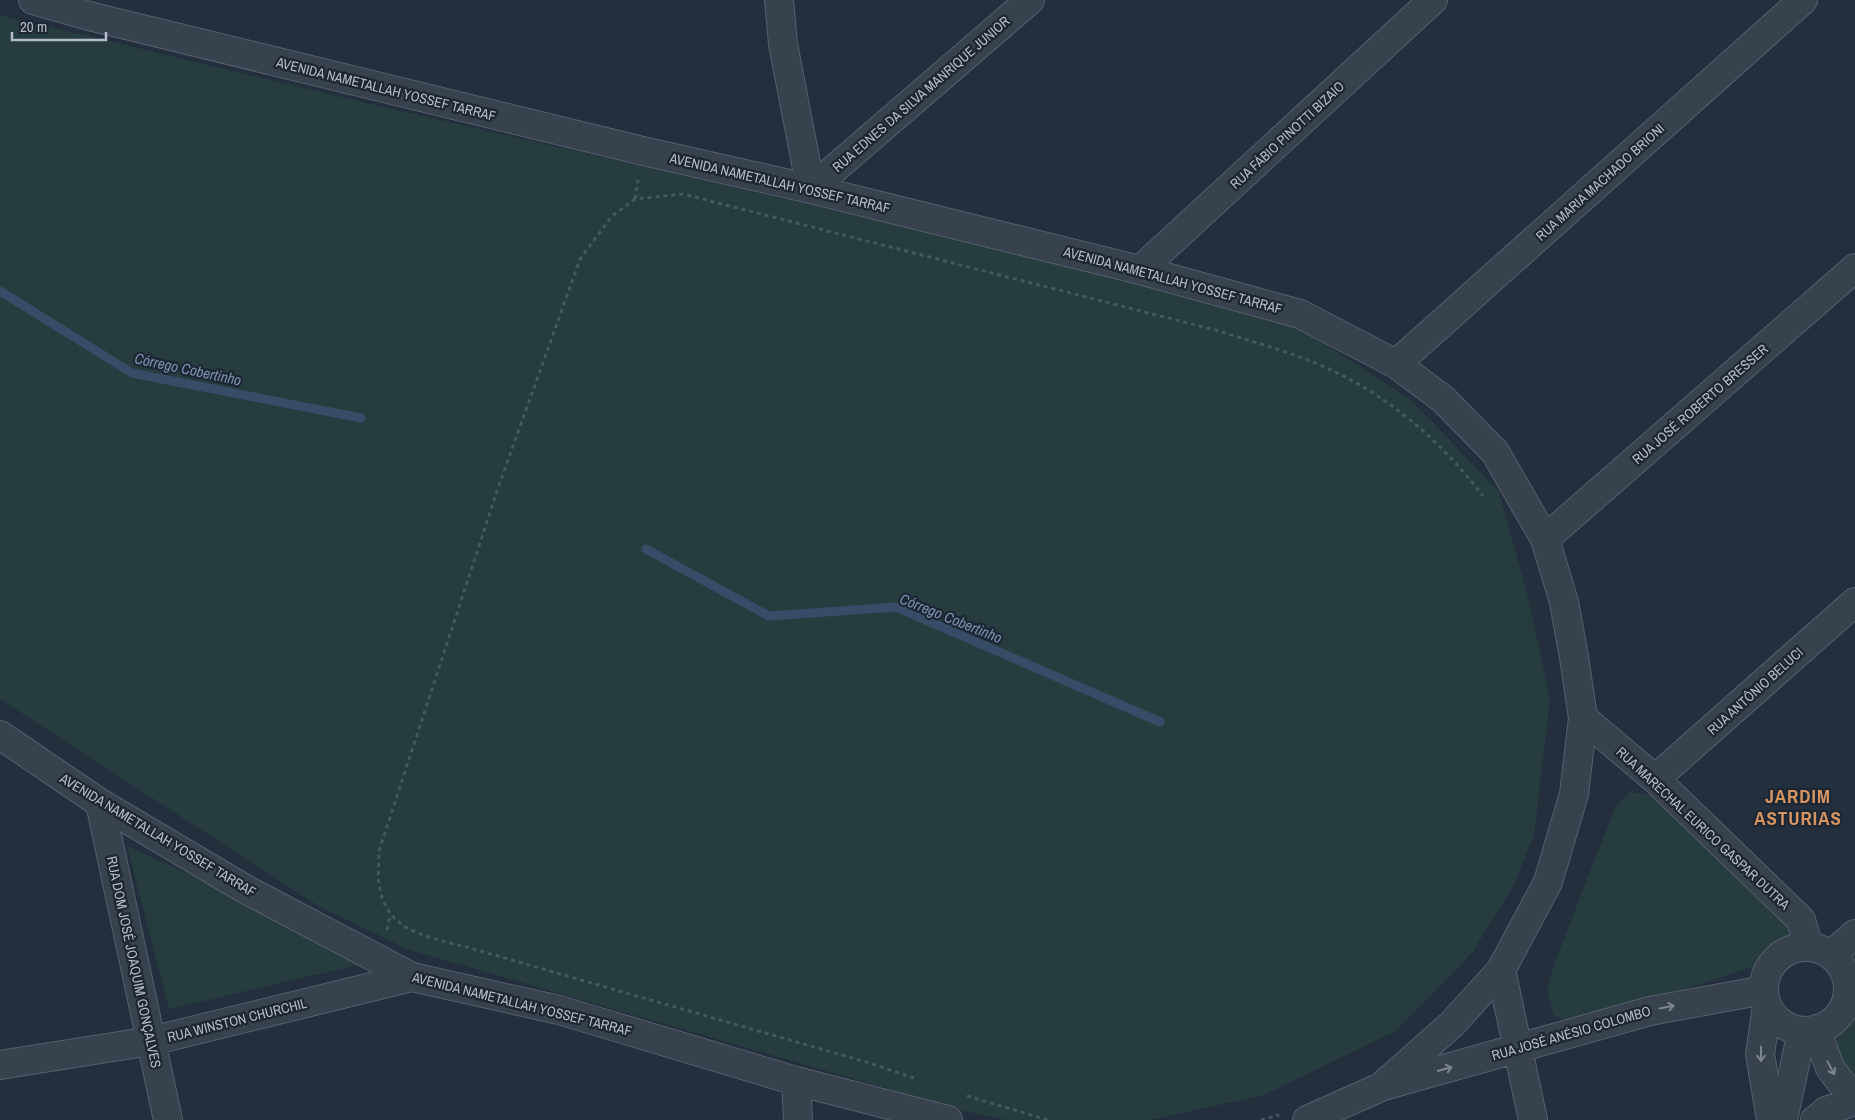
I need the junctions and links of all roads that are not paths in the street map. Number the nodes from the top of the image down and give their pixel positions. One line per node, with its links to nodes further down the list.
1 (34, 0): 6 (street, AVENIDA NAMETALLAH YOSSEF TARRAF)
2 (779, 0): 7 (street)
3 (1030, 0): 7 (street, RUA EDNES DA SILVA MANRIQUE JUNIOR)
4 (1433, 0): 9 (street, RUA FÁBIO PINOTTI BIZAIO)
5 (1803, 0): 10 (street, RUA MARIA MACHADO BRIONI)
6 (95, 9): 7 (street, AVENIDA NAMETALLAH YOSSEF TARRAF)
7 (812, 189): 9 (street, AVENIDA NAMETALLAH YOSSEF TARRAF)
8 (1855, 268): 11 (street, RUA JOSÉ ROBERTO BRESSER)
9 (1140, 270): 10 (street, AVENIDA NAMETALLAH YOSSEF TARRAF)
10 (1396, 364): 11 (street, AVENIDA NAMETALLAH YOSSEF TARRAF)
11 (1545, 539): 13 (street, AVENIDA NAMETALLAH YOSSEF TARRAF)
12 (1855, 602): 15 (street, RUA ANTÔNIO BELUCI)
13 (1583, 718): 15 (street, RUA MARECHAL EURICO GASPAR DUTRA); 19 (street, AVENIDA NAMETALLAH YOSSEF TARRAF)
14 (0, 735): 16 (street, AVENIDA NAMETALLAH YOSSEF TARRAF)
15 (1655, 779): 18 (street, RUA MARECHAL EURICO GASPAR DUTRA)
16 (100, 803): 20 (street, AVENIDA NAMETALLAH YOSSEF TARRAF); 25 (street, RUA DOM JOSÉ JOAQUIM GONÇALVES)
17 (1855, 934): 18 (street)
18 (1835, 964): 21 (street); 23 (street)
19 (1501, 970): 22 (street); 29 (street, AVENIDA NAMETALLAH YOSSEF TARRAF)
20 (412, 977): 25 (street, RUA WINSTON CHURCHIL); 28 (street, AVENIDA NAMETALLAH YOSSEF TARRAF)
21 (1765, 998): 23 (street); 24 (street, RUA JOSÉ ANÉSIO COLOMBO, one-way to 21); 36 (street, one-way to 36)
22 (1509, 1004): 24 (street); 26 (street)
23 (1809, 1030): 30 (street, one-way to 30); 37 (street)
24 (1553, 1038): 26 (street, RUA JOSÉ ANÉSIO COLOMBO)
25 (151, 1041): 27 (street, RUA WINSTON CHURCHIL); 32 (street, RUA DOM JOSÉ JOAQUIM GONÇALVES)
26 (1518, 1047): 29 (street, RUA JOSÉ ANÉSIO COLOMBO, one-way to 26); 35 (street)
27 (0, 1065)
28 (796, 1081): 33 (street); 34 (street, AVENIDA NAMETALLAH YOSSEF TARRAF)
29 (1381, 1087): 31 (street, AVENIDA NAMETALLAH YOSSEF TARRAF)
30 (1855, 1101): 38 (street)
31 (1296, 1116)
32 (168, 1120)
33 (798, 1120)
34 (948, 1120)
35 (1533, 1120)
36 (1771, 1120)
37 (1783, 1120)
38 (1815, 1120)

